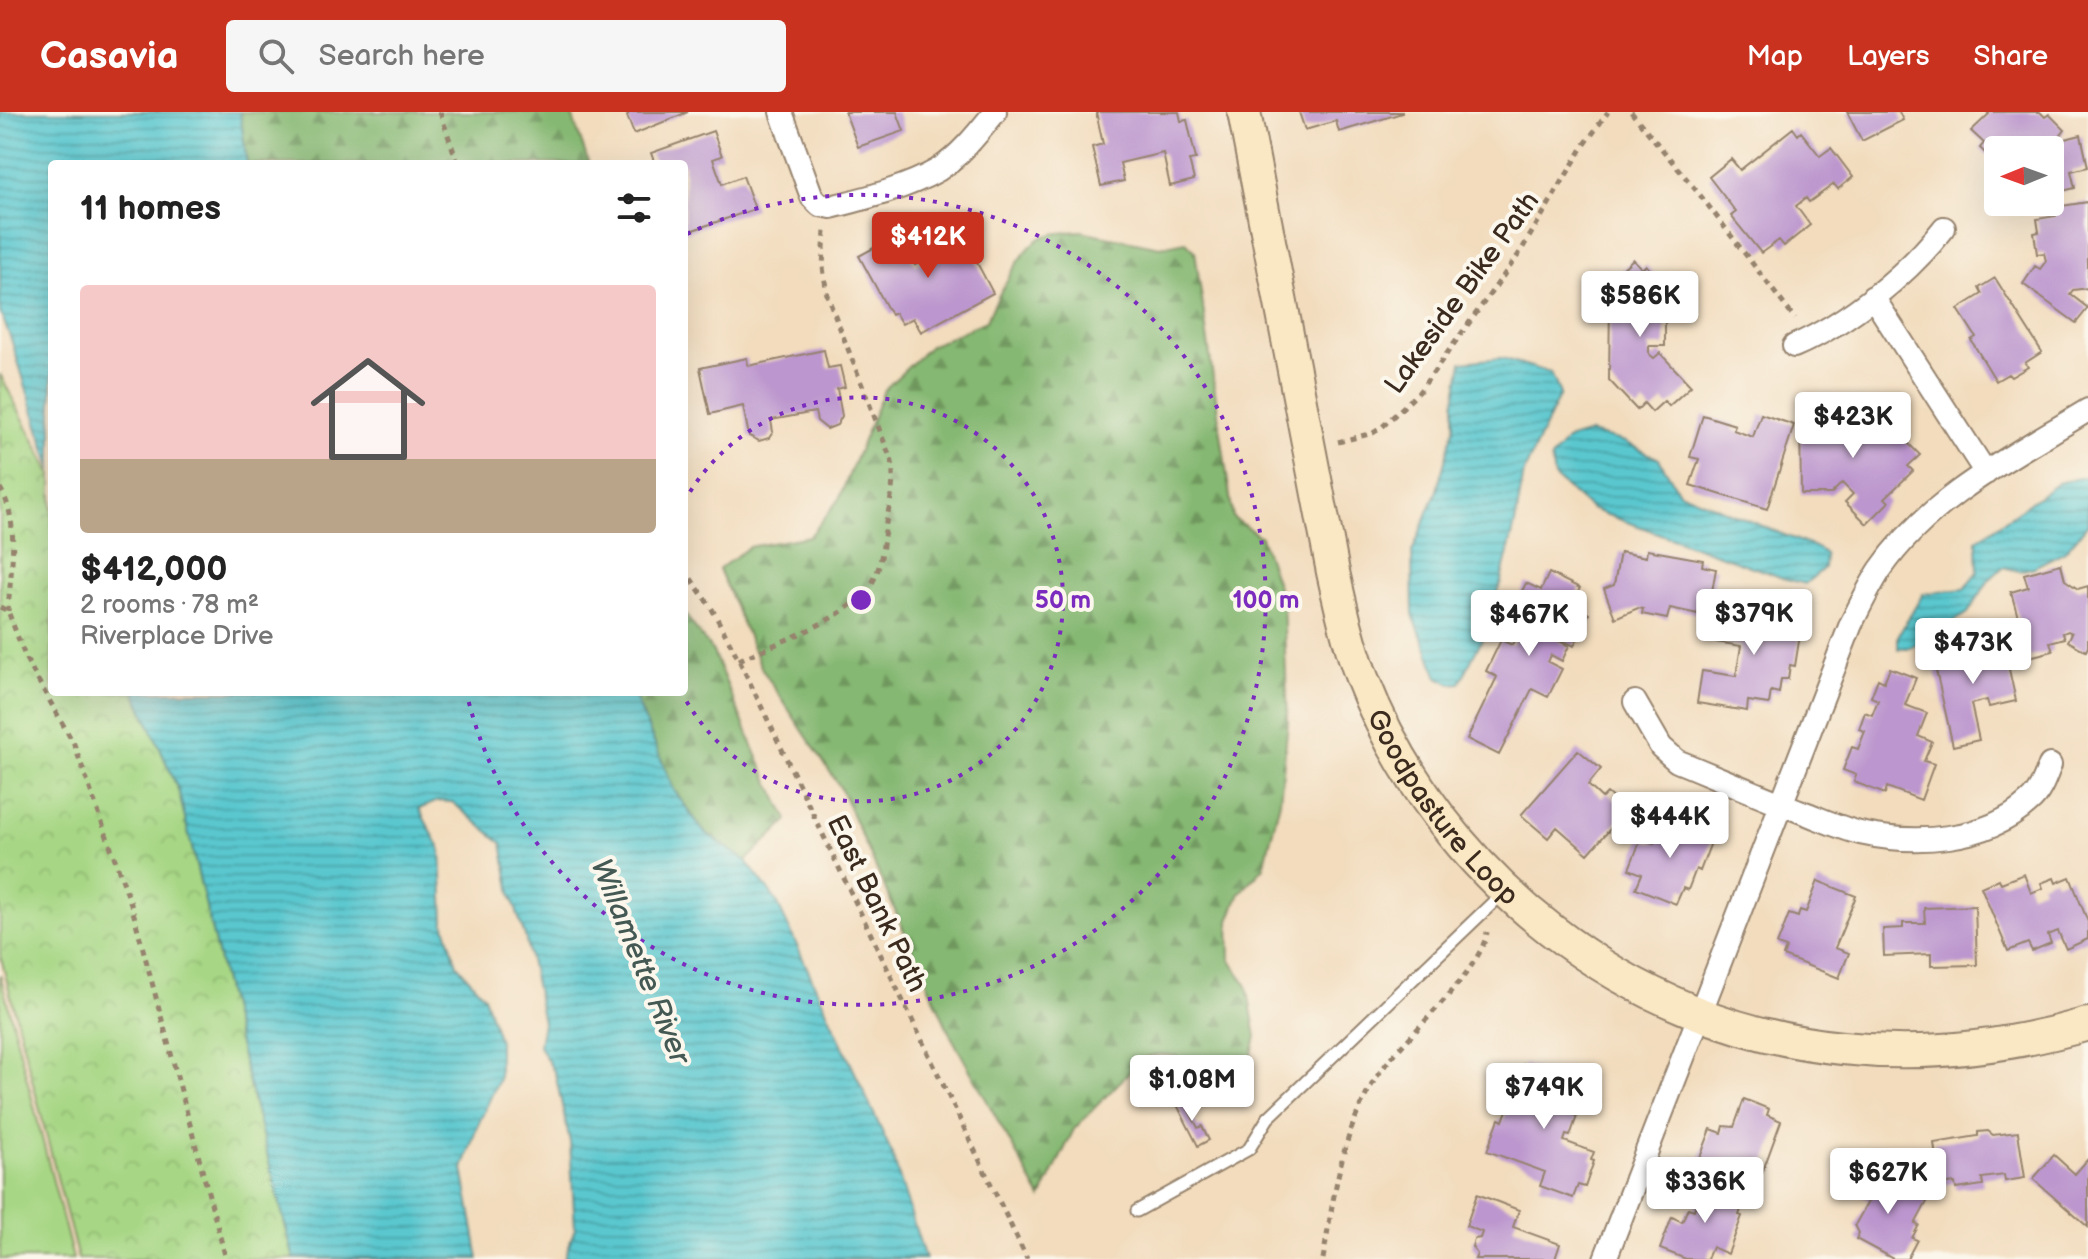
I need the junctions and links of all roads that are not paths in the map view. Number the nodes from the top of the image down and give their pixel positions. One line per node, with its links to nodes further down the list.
1 (781, 112): 2 (street)
2 (995, 112)
3 (1244, 112): 12 (street, Goodpasture Loop)
4 (1944, 228): 5 (street)
5 (1873, 297): 6 (street); 8 (street)
6 (1802, 342)
7 (2088, 410): 8 (street)
8 (1986, 473): 11 (street)
9 (1635, 702): 11 (street)
10 (2050, 765): 11 (street)
11 (1780, 803): 13 (street)
12 (1505, 891): 13 (street, Goodpasture Loop); 15 (lane)
13 (1698, 1014): 14 (street, Goodpasture Loop); 16 (street)
14 (2088, 1024)
15 (1137, 1211)
16 (1605, 1259)

